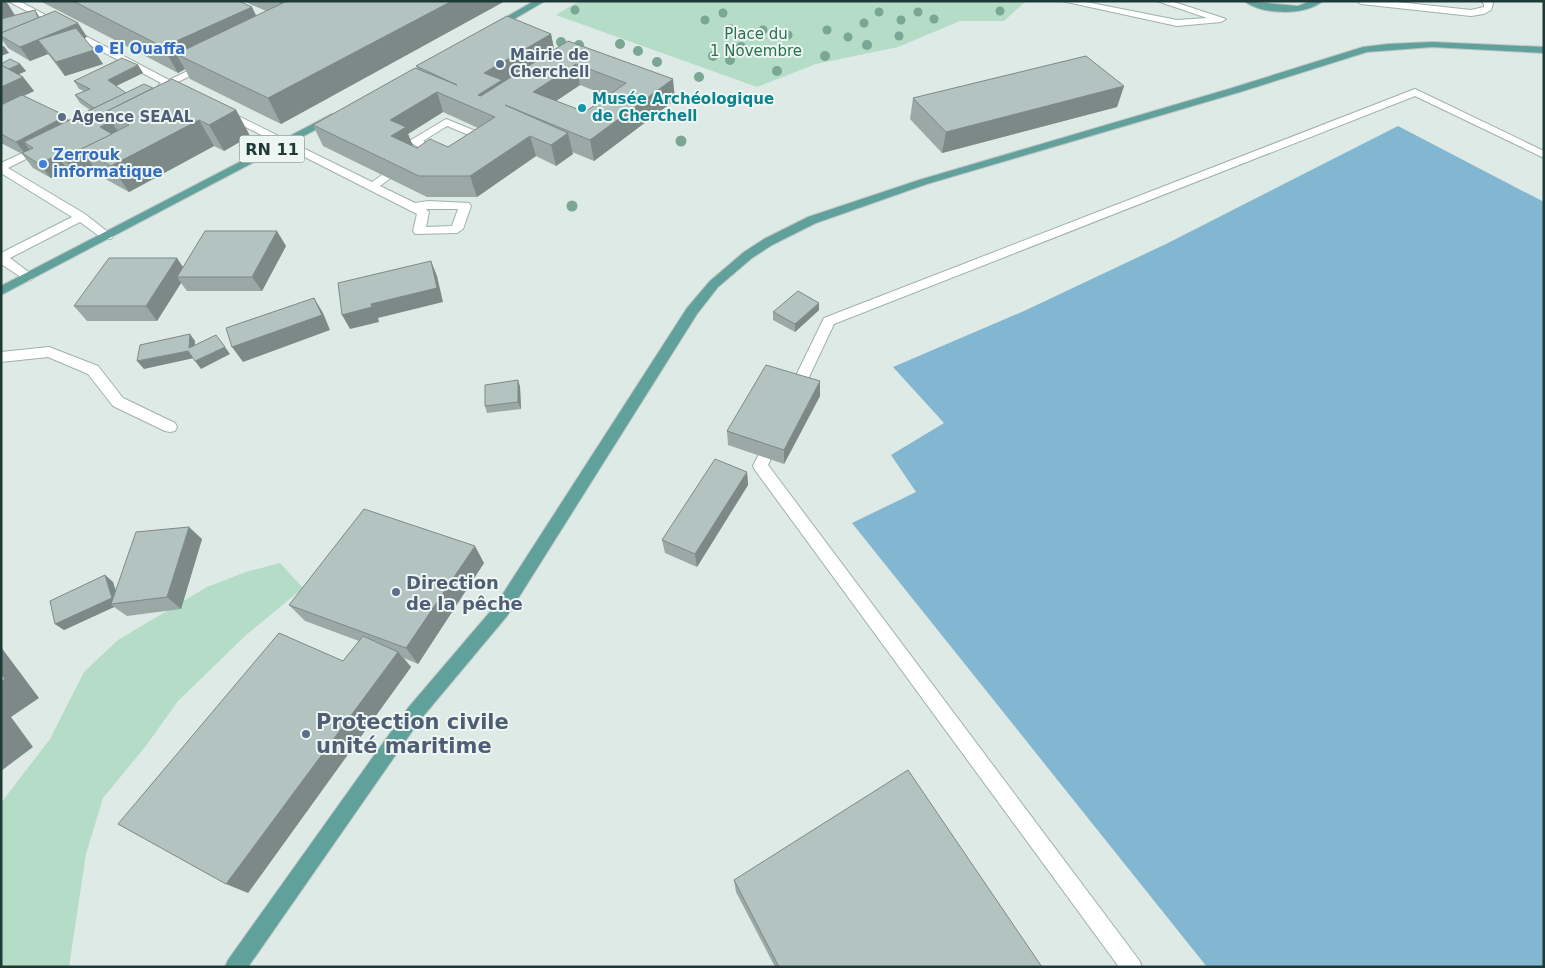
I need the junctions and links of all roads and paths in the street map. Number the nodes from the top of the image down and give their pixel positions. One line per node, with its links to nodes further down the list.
1 (12, 1): 12 (street)
2 (540, 1): 9 (main road)
3 (1066, 1): 4 (street)
4 (1161, 1)
5 (1248, 1): 6 (main road)
6 (1319, 1)
7 (1361, 1): 8 (street)
8 (1485, 1)
9 (485, 32)
10 (1544, 50): 35 (main road)
11 (212, 62): 12 (street)
12 (169, 83): 13 (street); 14 (street)
13 (151, 92)
14 (195, 97)
15 (213, 106): 18 (street)
16 (345, 109): 18 (main road, RN 11)
17 (54, 140): 22 (street)
18 (284, 143): 24 (street); 27 (main road, RN 11)
19 (468, 148): 21 (street)
20 (1544, 155): 32 (street)
21 (410, 162)
22 (1, 167): 26 (street)
23 (386, 178): 24 (street)
24 (373, 186): 25 (street)
25 (414, 207)
26 (82, 217): 27 (street); 28 (street)
27 (107, 236): 29 (main road, RN 11)
28 (1, 258): 29 (street)
29 (27, 277): 30 (main road, RN 11)
30 (1, 291)
31 (1, 357): 34 (street)
32 (788, 406)
33 (780, 423): 36 (street)
34 (170, 427)
35 (235, 967)
36 (1132, 967)

